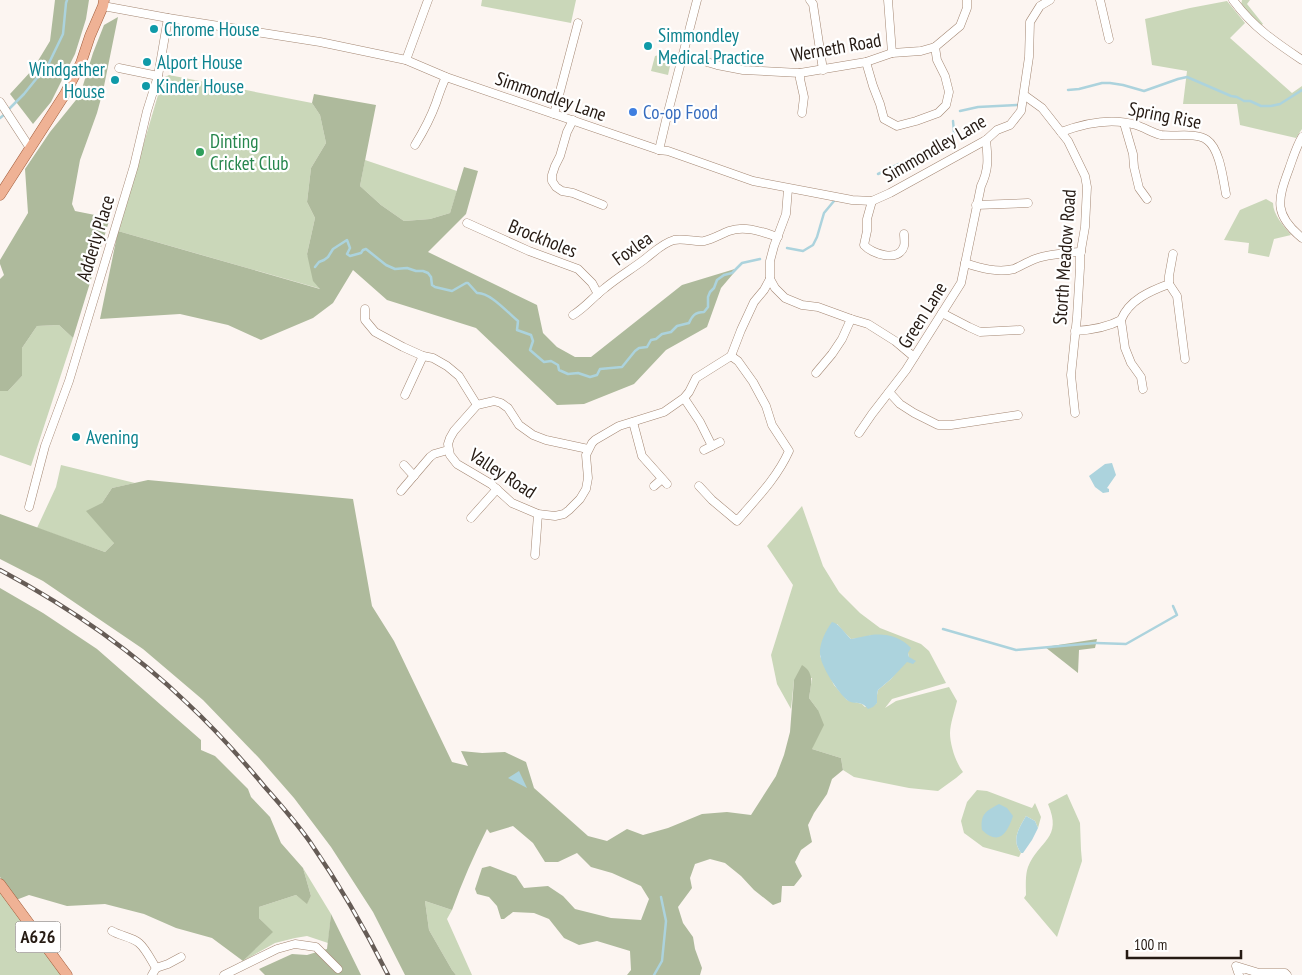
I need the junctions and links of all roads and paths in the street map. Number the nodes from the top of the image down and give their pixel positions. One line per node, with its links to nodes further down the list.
1 (428, 0): 16 (street)
2 (697, 0): 15 (street)
3 (810, 0): 20 (street)
4 (888, 0): 14 (street)
5 (967, 0): 13 (street, Werneth Road)
6 (1050, 0): 24 (street, Simmondley Lane)
7 (1100, 0): 12 (street)
8 (1233, 0): 17 (street)
9 (104, 3): 10 (street, Simmondley Lane); 34 (main road)
10 (168, 18): 16 (street, Simmondley Lane); 22 (street, Adderly Place)
11 (578, 23): 27 (street)
12 (1109, 38)
13 (935, 47): 14 (street, Werneth Road); 18 (street)
14 (892, 53): 18 (street, Werneth Road)
15 (683, 55): 21 (street, Werneth Road); 35 (street)
16 (406, 60): 23 (street, Simmondley Lane)
17 (1302, 60)
18 (866, 62): 20 (street, Werneth Road)
19 (119, 68): 22 (street)
20 (823, 70): 21 (street, Werneth Road)
21 (800, 73): 26 (street)
22 (158, 76): 88 (street, Adderly Place)
23 (446, 77): 27 (street, Simmondley Lane); 33 (street)
24 (1024, 95): 30 (street, Storth Meadow Road); 32 (street, Simmondley Lane)
25 (0, 102): 34 (street)
26 (802, 113)
27 (554, 114): 28 (street, Simmondley Lane)
28 (573, 120): 35 (street, Simmondley Lane); 42 (street)
29 (1124, 123): 30 (street, Spring Rise); 37 (street, Spring Rise); 39 (street)
30 (1061, 132): 50 (street, Storth Meadow Road)
31 (1302, 136): 47 (street)
32 (986, 140): 40 (street, Simmondley Lane); 43 (street, Green Lane)
33 (415, 145)
34 (30, 148): 38 (main road)
35 (659, 150): 36 (street, Simmondley Lane)
36 (788, 188): 40 (street, Simmondley Lane); 46 (street)
37 (1226, 194)
38 (0, 195)
39 (1147, 199)
40 (872, 201): 49 (street)
41 (1028, 202): 43 (street)
42 (603, 205)
43 (976, 205): 52 (street, Green Lane)
44 (467, 224): 55 (street, Brockholes)
45 (904, 234): 49 (street)
46 (778, 237): 53 (street); 55 (street, Foxlea)
47 (1302, 238)
48 (854, 245): 49 (street)
49 (864, 245)
50 (1080, 252): 52 (street); 62 (street, Storth Meadow Road)
51 (1173, 254): 54 (street)
52 (964, 263): 57 (street, Green Lane)
53 (770, 279): 59 (street); 64 (street)
54 (1169, 284): 60 (street); 66 (street)
55 (598, 294): 58 (street, Foxlea)
56 (365, 309): 63 (street)
57 (942, 313): 61 (street); 65 (street, Green Lane)
58 (573, 315)
59 (851, 320): 65 (street); 67 (street)
60 (1120, 320): 62 (street); 68 (street)
61 (1020, 330)
62 (1075, 332): 73 (street, Storth Meadow Road)
63 (423, 356): 70 (street); 72 (street)
64 (731, 356): 71 (street); 85 (street)
65 (914, 357): 69 (street, Green Lane)
66 (1185, 359)
67 (816, 373)
68 (1143, 389)
69 (889, 392): 74 (street); 76 (street, Green Lane)
70 (405, 396)
71 (684, 398): 75 (street); 78 (street)
72 (477, 405): 79 (street); 80 (street, Valley Road)
73 (1075, 413)
74 (1018, 415)
75 (633, 422): 79 (street); 84 (street)
76 (859, 433)
77 (720, 442): 78 (street)
78 (712, 446): 81 (street)
79 (588, 449): 89 (street, Valley Road)
80 (448, 450): 83 (street); 86 (street, Valley Road)
81 (704, 450)
82 (404, 465): 83 (street)
83 (414, 476): 87 (street)
84 (654, 486)
85 (699, 486)
86 (497, 489): 89 (street, Valley Road); 90 (street)
87 (401, 491)
88 (29, 507)
89 (538, 514): 91 (street)
90 (471, 518)
91 (535, 555)
92 (0, 884): 97 (main road, A626)
93 (112, 931): 96 (street)
94 (181, 957): 96 (street)
95 (338, 969): 98 (street)
96 (154, 971)
97 (68, 975)
98 (224, 975)
99 (1239, 975): 100 (street)
100 (1287, 975)

